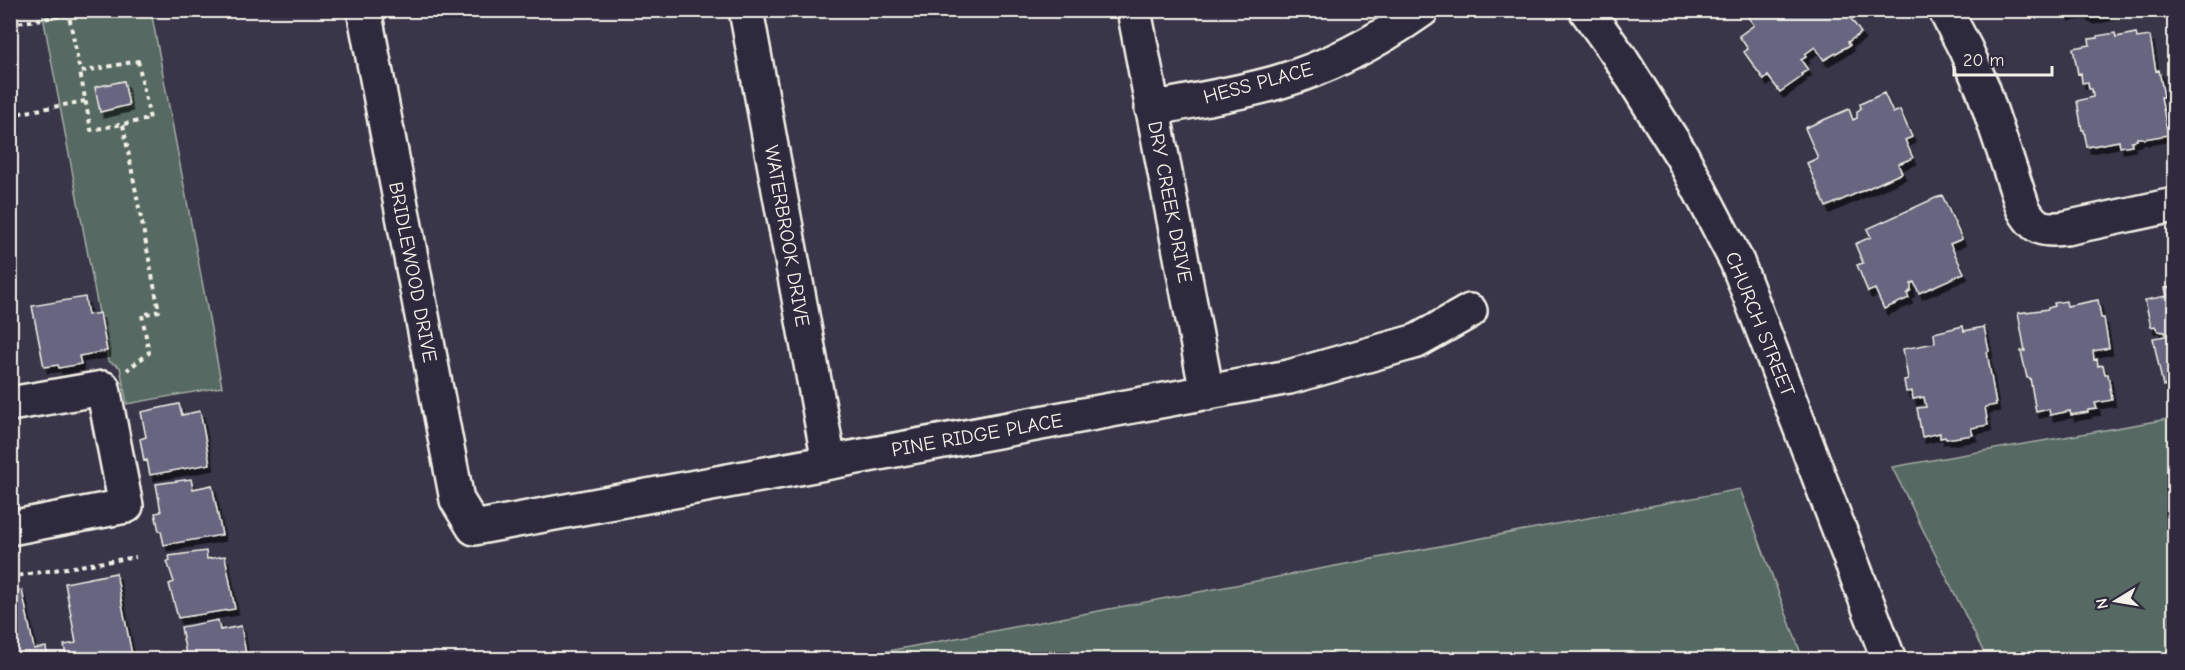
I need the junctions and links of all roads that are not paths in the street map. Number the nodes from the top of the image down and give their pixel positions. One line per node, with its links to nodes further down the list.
1 (364, 10): 14 (street, BRIDLEWOOD DRIVE)
2 (746, 10): 12 (street, WATERBROOK DRIVE)
3 (1134, 10): 7 (street, DRY CREEK DRIVE)
4 (1422, 10): 7 (street, HESS PLACE)
5 (1586, 10): 15 (street, CHURCH STREET)
6 (1945, 10): 8 (street)
7 (1152, 109): 10 (street, DRY CREEK DRIVE)
8 (2175, 206)
9 (1470, 311): 10 (street, PINE RIDGE PLACE)
10 (1207, 393): 12 (street, PINE RIDGE PLACE)
11 (10, 404): 13 (street)
12 (829, 462): 14 (street, PINE RIDGE PLACE)
13 (10, 528)
14 (474, 528)
15 (1889, 660)

